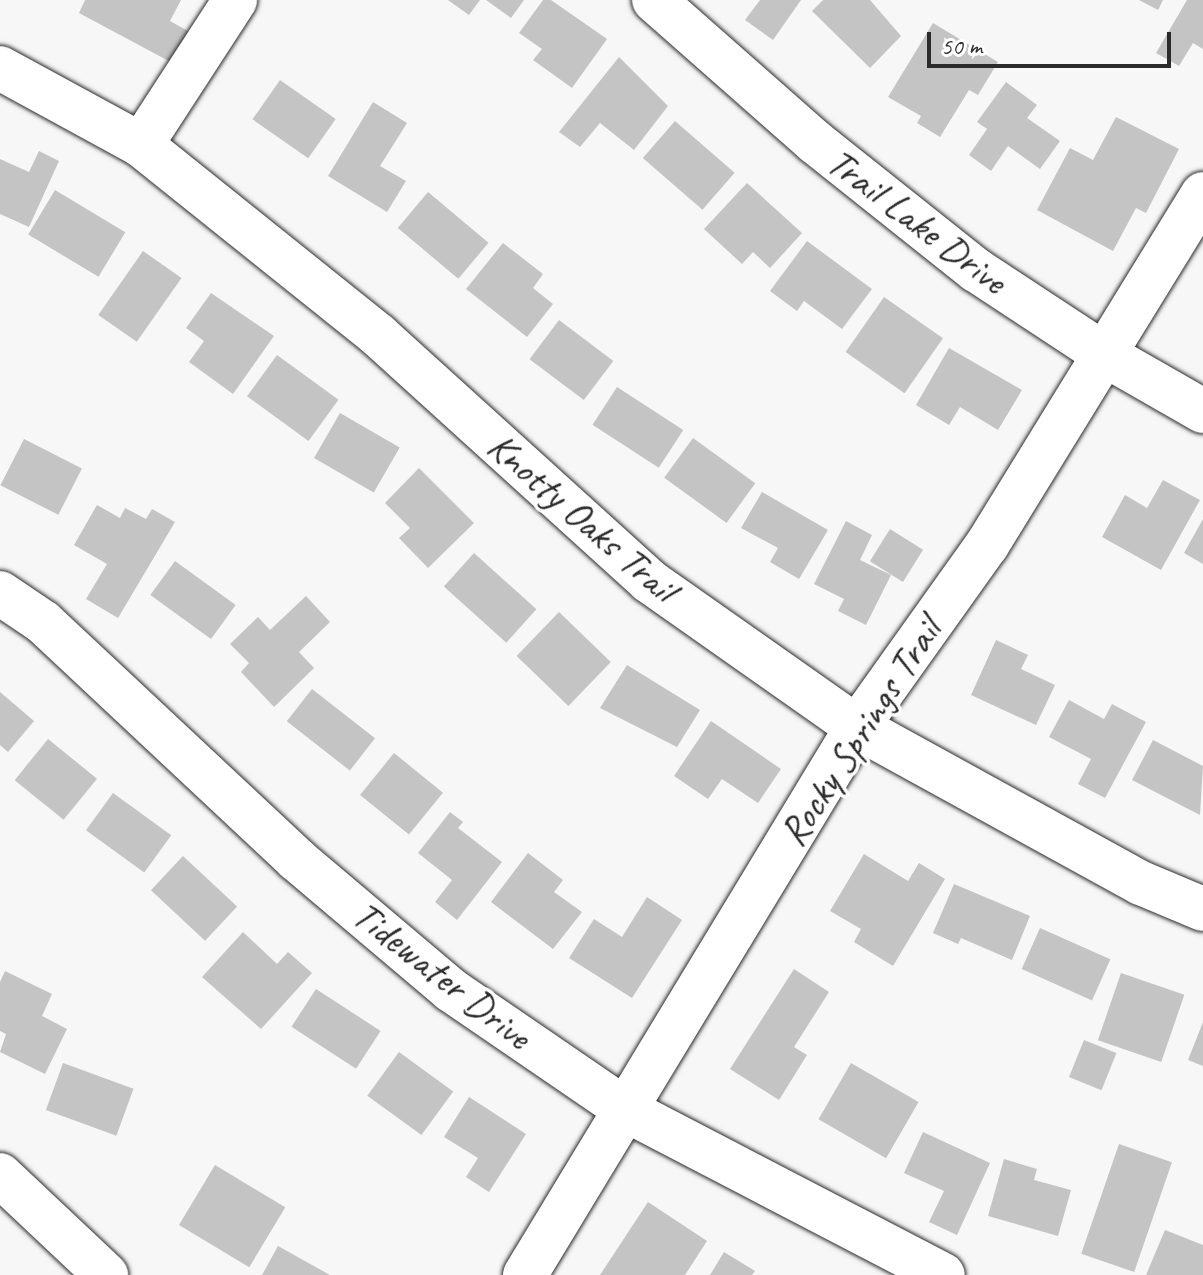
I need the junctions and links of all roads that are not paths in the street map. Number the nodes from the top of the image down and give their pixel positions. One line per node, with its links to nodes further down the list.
1 (235, 0): 4 (street)
2 (654, 0): 6 (street, Trail Lake Drive)
3 (0, 68): 4 (street, Knotty Oaks Trail)
4 (141, 145): 9 (street, Knotty Oaks Trail)
5 (1203, 194): 6 (street, Rocky Springs Trail)
6 (1107, 356): 7 (street, Trail Lake Drive); 9 (street, Rocky Springs Trail)
7 (1203, 411)
8 (0, 593): 11 (street, Tidewater Drive)
9 (857, 727): 10 (street, Knotty Oaks Trail); 11 (street, Rocky Springs Trail)
10 (1203, 909)
11 (626, 1110): 14 (street, Rocky Springs Trail); 15 (street, Tidewater Drive)
12 (0, 1175): 13 (street)
13 (106, 1275)
14 (525, 1275)
15 (943, 1275)

